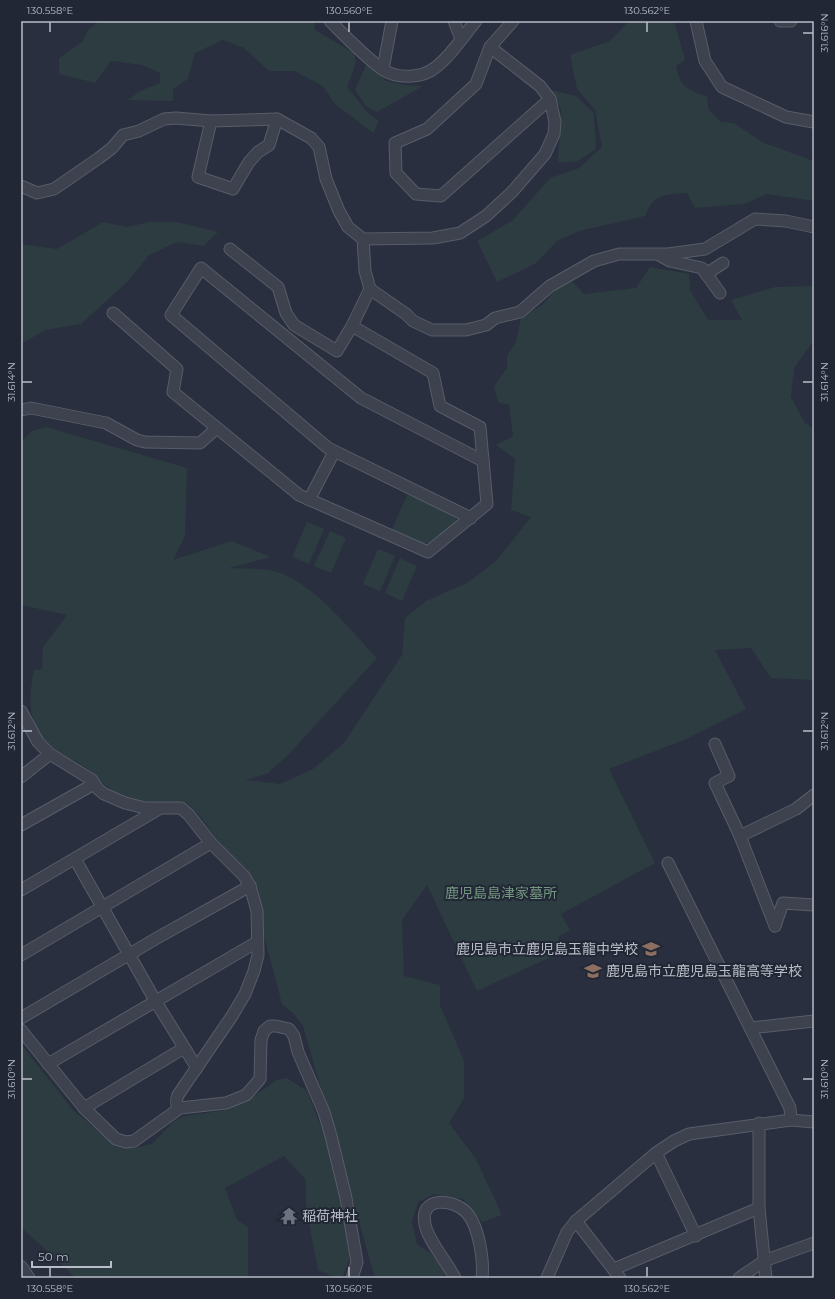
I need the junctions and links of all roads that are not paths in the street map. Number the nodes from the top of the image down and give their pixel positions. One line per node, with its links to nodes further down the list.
1 (392, 21): 11 (street)
2 (454, 21): 9 (street)
3 (476, 21): 9 (street)
4 (513, 21): 10 (street)
5 (696, 21): 15 (street)
6 (780, 21): 7 (street)
7 (791, 21)
8 (332, 22): 11 (street)
9 (461, 39): 11 (street)
10 (490, 47): 12 (street); 12 (street)
11 (383, 69)
12 (550, 99): 18 (street)
13 (277, 120): 14 (street); 14 (street); 18 (street)
14 (211, 121): 16 (street)
15 (814, 122)
16 (21, 186)
17 (814, 227): 20 (street)
18 (363, 239): 23 (street)
19 (230, 249): 26 (street)
20 (656, 254): 22 (street); 23 (street)
21 (723, 263): 22 (street)
22 (706, 274): 24 (street)
23 (370, 289): 26 (street)
24 (720, 293)
25 (113, 314): 28 (street)
26 (352, 326): 30 (street)
27 (21, 410): 28 (street)
28 (216, 428): 31 (street)
29 (334, 452): 30 (street); 31 (street); 32 (street)
30 (483, 460): 32 (street)
31 (309, 500): 32 (street)
32 (471, 518)
33 (21, 711): 35 (street)
34 (715, 744): 41 (street)
35 (50, 754): 36 (street); 37 (street)
36 (21, 777)
37 (94, 784): 39 (street); 40 (street)
38 (814, 795): 41 (street)
39 (161, 807): 42 (street); 43 (street)
40 (21, 825)
41 (740, 836): 47 (street)
42 (211, 843): 45 (street); 48 (street)
43 (75, 859): 46 (street); 48 (street)
44 (668, 863): 55 (street)
45 (250, 886): 49 (street); 51 (street)
46 (21, 890)
47 (814, 905)
48 (102, 907): 50 (street); 51 (street)
49 (257, 942): 52 (street); 59 (street)
50 (21, 955)
51 (129, 955): 52 (street); 53 (street)
52 (156, 1002): 57 (street); 58 (street)
53 (21, 1018)
54 (814, 1020): 55 (street)
55 (750, 1028): 62 (street)
56 (21, 1030): 58 (street)
57 (184, 1048): 59 (street); 60 (street)
58 (48, 1064): 60 (street)
59 (197, 1068): 61 (street)
60 (84, 1108): 61 (street)
61 (180, 1108): 74 (street)
62 (791, 1120): 63 (street); 64 (street)
63 (814, 1122)
64 (759, 1123): 65 (street); 66 (street)
65 (656, 1153): 67 (street); 68 (street)
66 (759, 1208): 68 (street); 70 (street)
67 (576, 1222): 72 (street); 77 (street)
68 (696, 1236): 72 (street)
69 (814, 1243): 70 (street)
70 (764, 1261): 78 (street); 79 (street)
71 (21, 1266): 73 (street)
72 (617, 1274)
73 (29, 1278)
74 (352, 1278)
75 (455, 1278): 76 (street)
76 (482, 1278)
77 (547, 1278)
78 (739, 1278)
79 (766, 1278)

